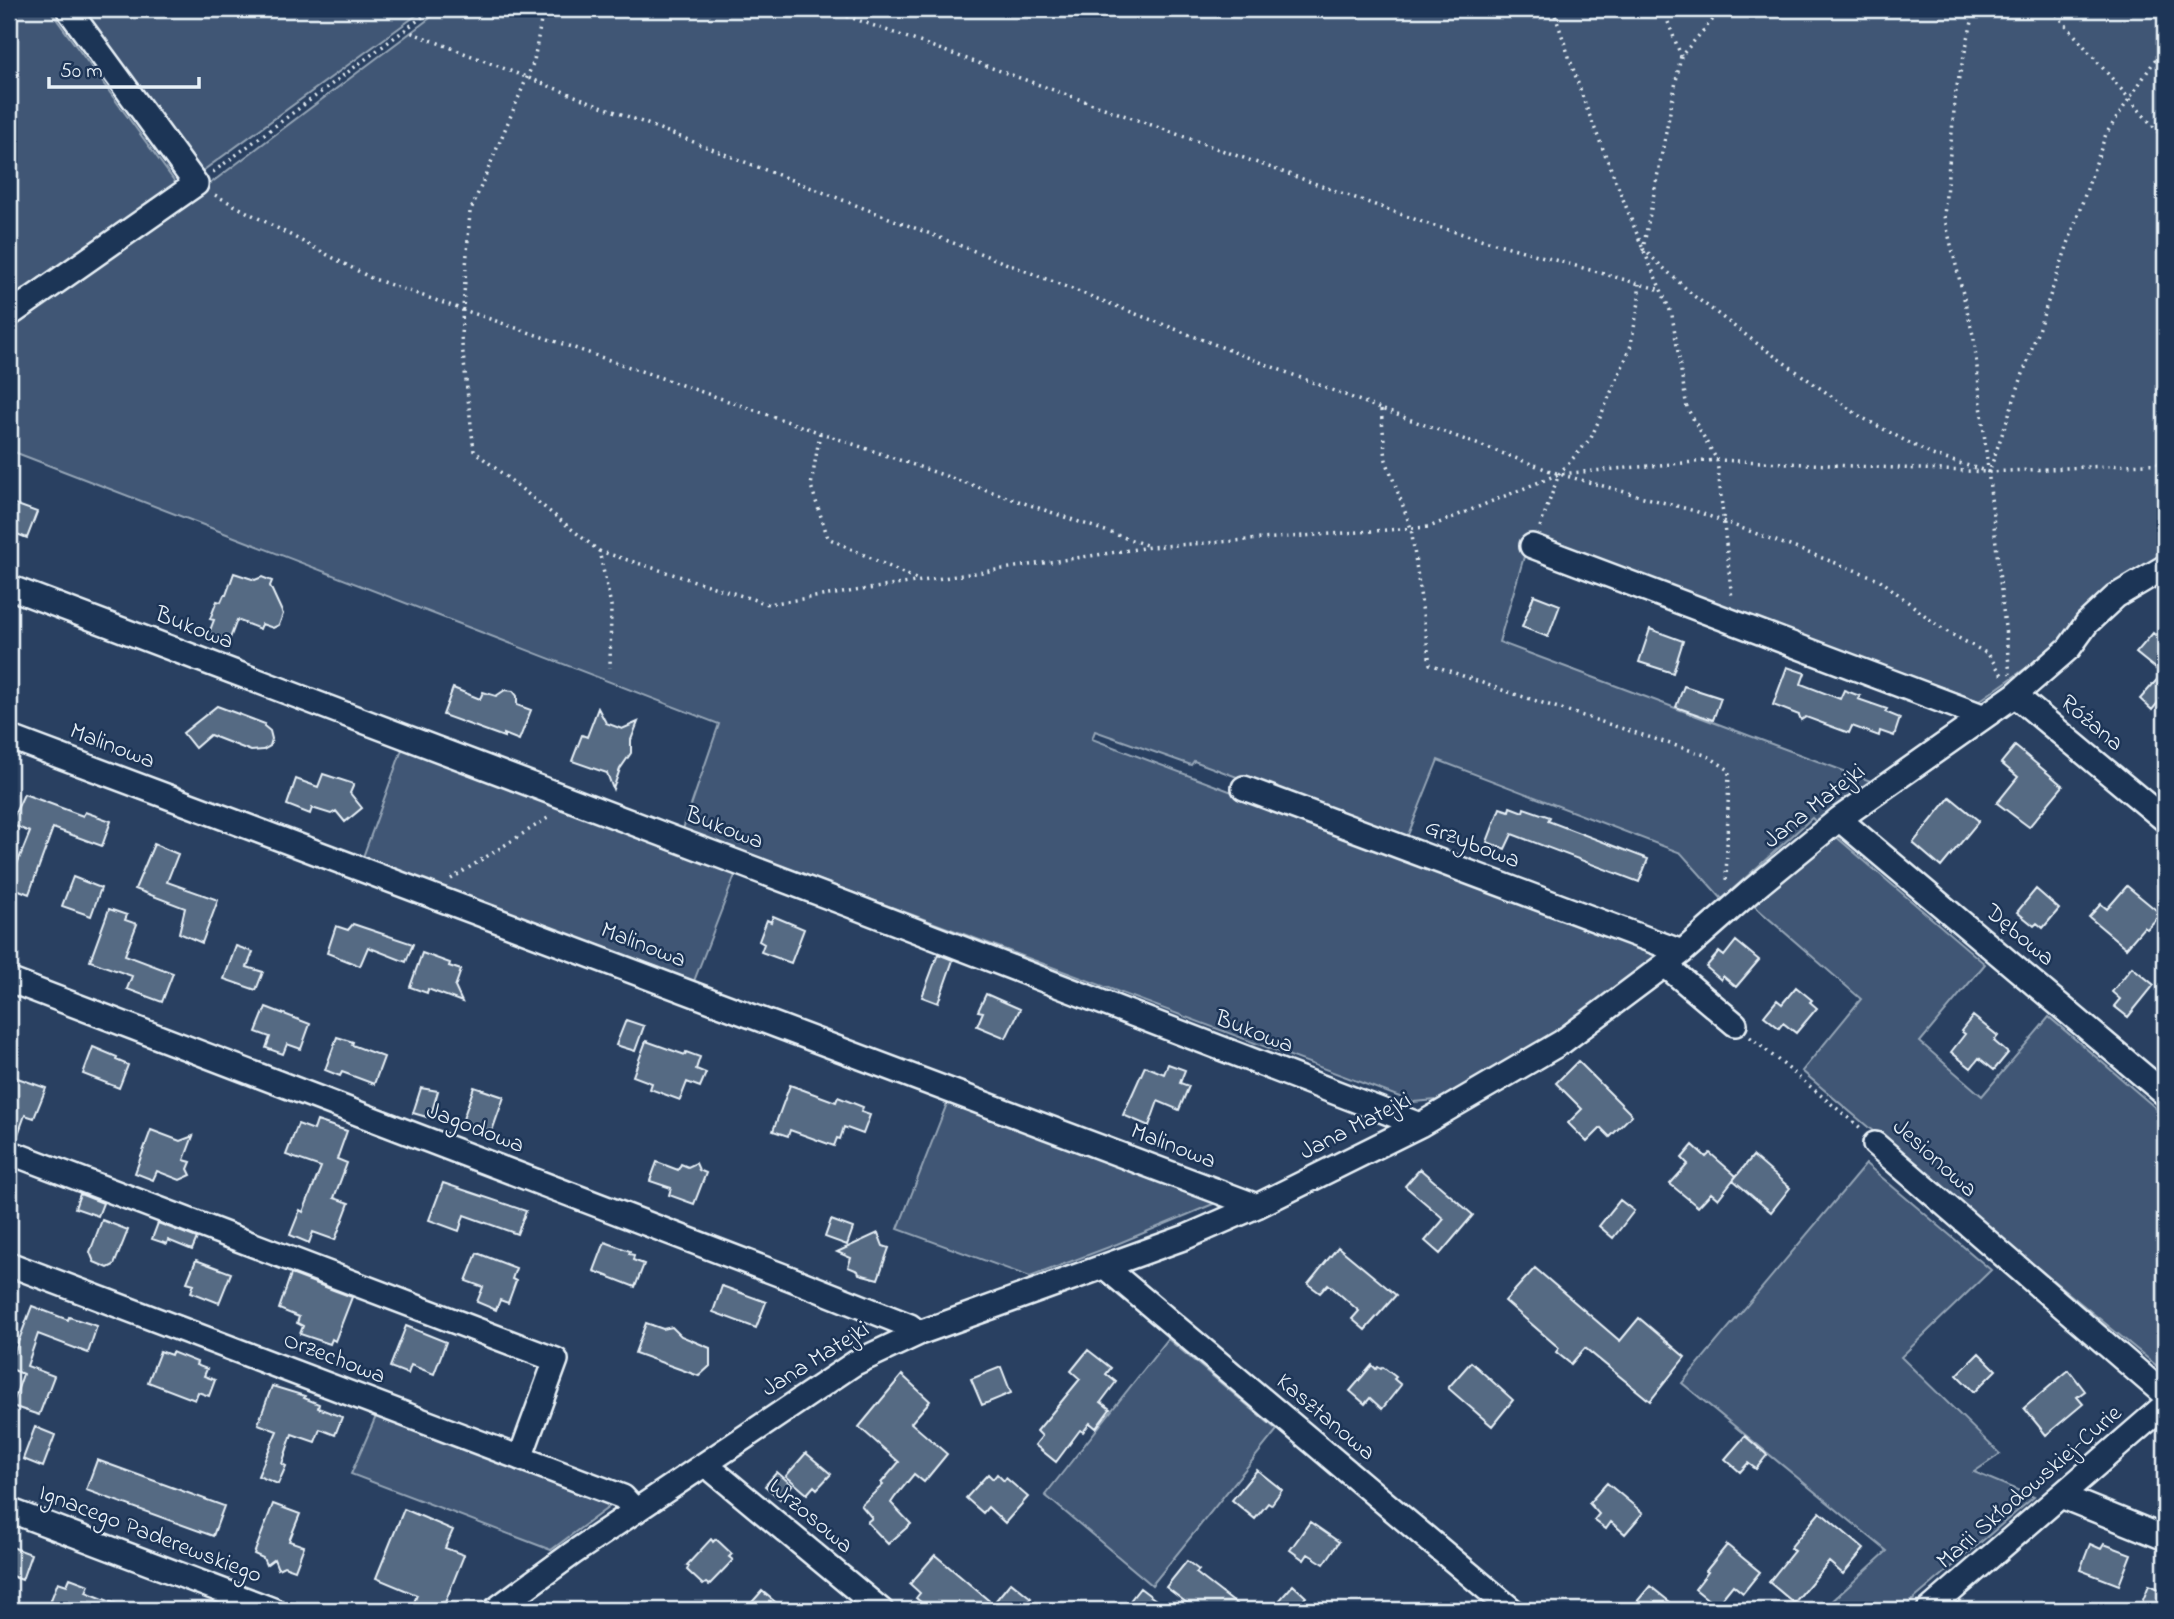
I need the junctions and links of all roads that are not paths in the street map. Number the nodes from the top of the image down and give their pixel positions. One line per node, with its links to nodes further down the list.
1 (68, 9): 2 (street)
2 (9, 314)
3 (1532, 547): 7 (street)
4 (2165, 567): 6 (street, Jana Matejki)
5 (9, 587): 16 (street, Bukowa)
6 (2015, 695): 7 (street, Jana Matejki); 11 (street, Różana)
7 (1982, 716): 10 (street, Jana Matejki)
8 (9, 737): 19 (street, Malinowa)
9 (1244, 788): 12 (street, Grzybowa)
10 (1839, 819): 12 (street, Jana Matejki); 15 (street, Dębowa)
11 (2165, 820)
12 (1674, 959): 14 (street); 16 (street, Jana Matejki)
13 (9, 980): 22 (street, Jagodowa)
14 (1735, 1024)
15 (2165, 1094)
16 (1420, 1125): 19 (street, Jana Matejki)
17 (1875, 1143): 23 (street, Jesionowa)
18 (9, 1152): 25 (street)
19 (1257, 1206): 21 (street, Jana Matejki)
20 (9, 1264): 25 (street, Orzechowa)
21 (1105, 1267): 22 (street, Jana Matejki); 34 (street, Kasztanowa)
22 (919, 1333): 26 (street, Jana Matejki)
23 (2165, 1395)
24 (2165, 1405): 27 (street, Marii Skłodowskiej-Curie)
25 (520, 1458): 29 (street, Orzechowa)
26 (705, 1464): 29 (street, Jana Matejki); 33 (street, Wrzosowa)
27 (2061, 1496): 30 (street); 35 (street, Marii Skłodowskiej-Curie)
28 (9, 1510): 31 (street, Ignacego Paderewskiego)
29 (636, 1511): 32 (street, Jana Matejki)
30 (2165, 1538)
31 (273, 1610)
32 (495, 1610)
33 (881, 1610)
34 (1512, 1610)
35 (1929, 1610)

